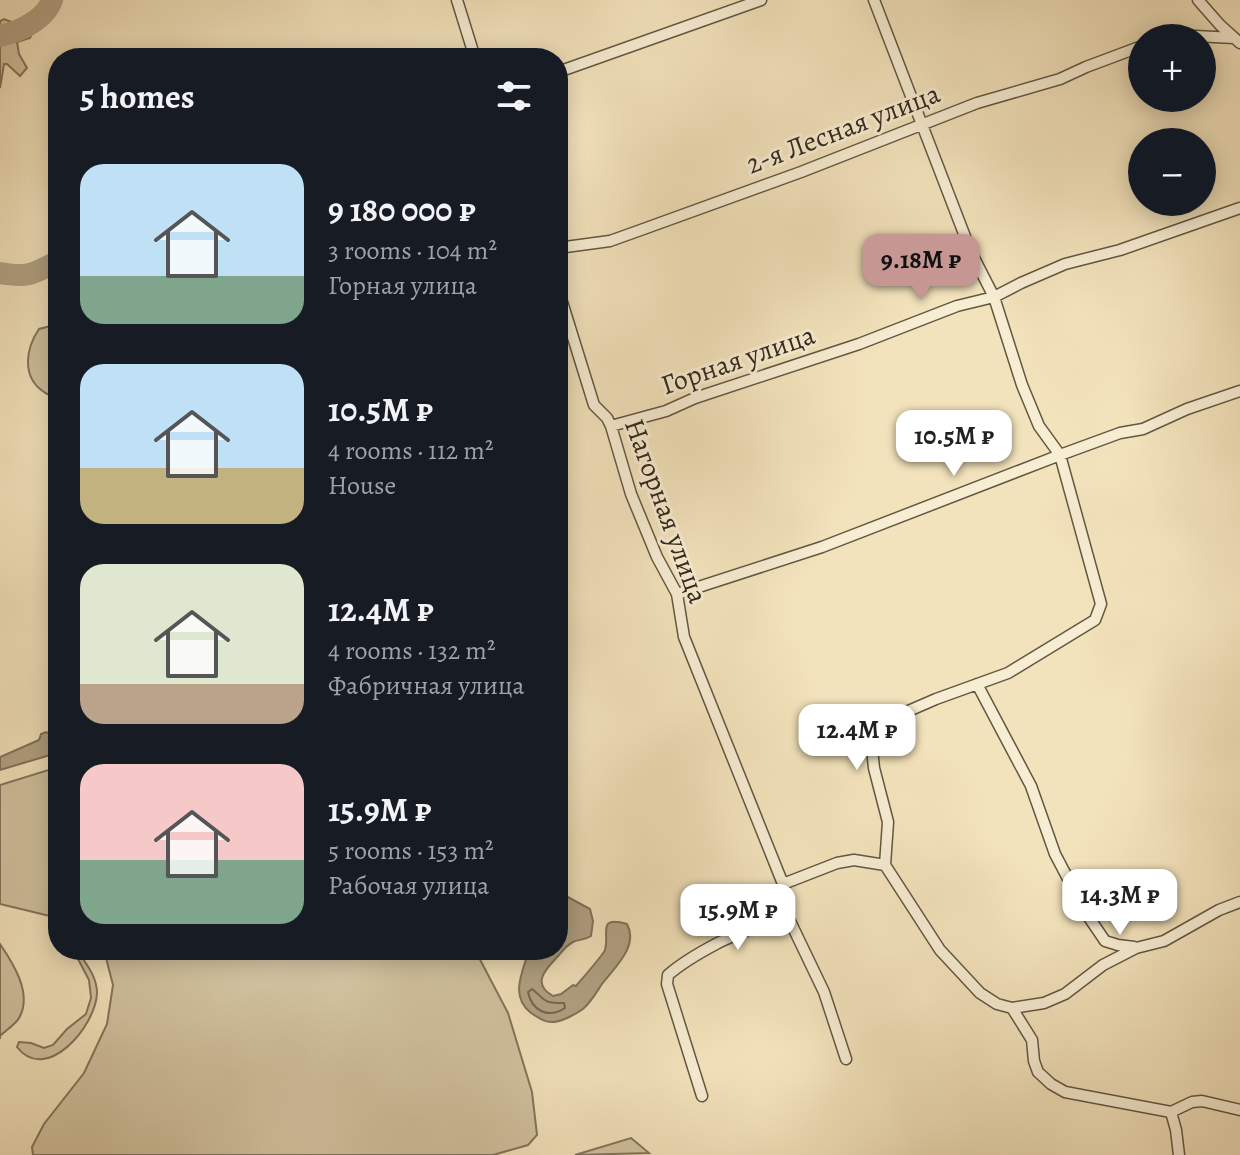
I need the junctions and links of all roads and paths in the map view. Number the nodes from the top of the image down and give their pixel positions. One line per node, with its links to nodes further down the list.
1 (457, 0): 7 (street)
2 (761, 0): 9 (street)
3 (874, 0): 10 (street)
4 (1198, 0): 6 (street)
5 (1216, 38): 6 (street)
6 (1237, 40)
7 (472, 48)
8 (1128, 52): 10 (street, 2-я Лесная улица)
9 (568, 68)
10 (921, 126): 12 (street, 2-я Лесная улица); 13 (street)
11 (1240, 208): 13 (street, Горная улица)
12 (568, 247)
13 (994, 297): 16 (street, Горная улица); 17 (street)
14 (568, 321): 16 (street, Нагорная улица)
15 (1240, 391): 17 (street)
16 (611, 426): 18 (street, Нагорная улица)
17 (1060, 455): 18 (street); 19 (street)
18 (677, 594): 21 (street, Нагорная улица)
19 (977, 684): 20 (street); 24 (street)
20 (885, 865): 21 (street); 25 (street)
21 (783, 884): 23 (street)
22 (1240, 902): 24 (street)
23 (774, 908): 26 (street); 27 (street)
24 (1136, 948): 25 (street)
25 (1012, 1008): 29 (street)
26 (846, 1059)
27 (702, 1096)
28 (1240, 1110): 29 (street)
29 (1171, 1112): 30 (street)
30 (1179, 1155)

